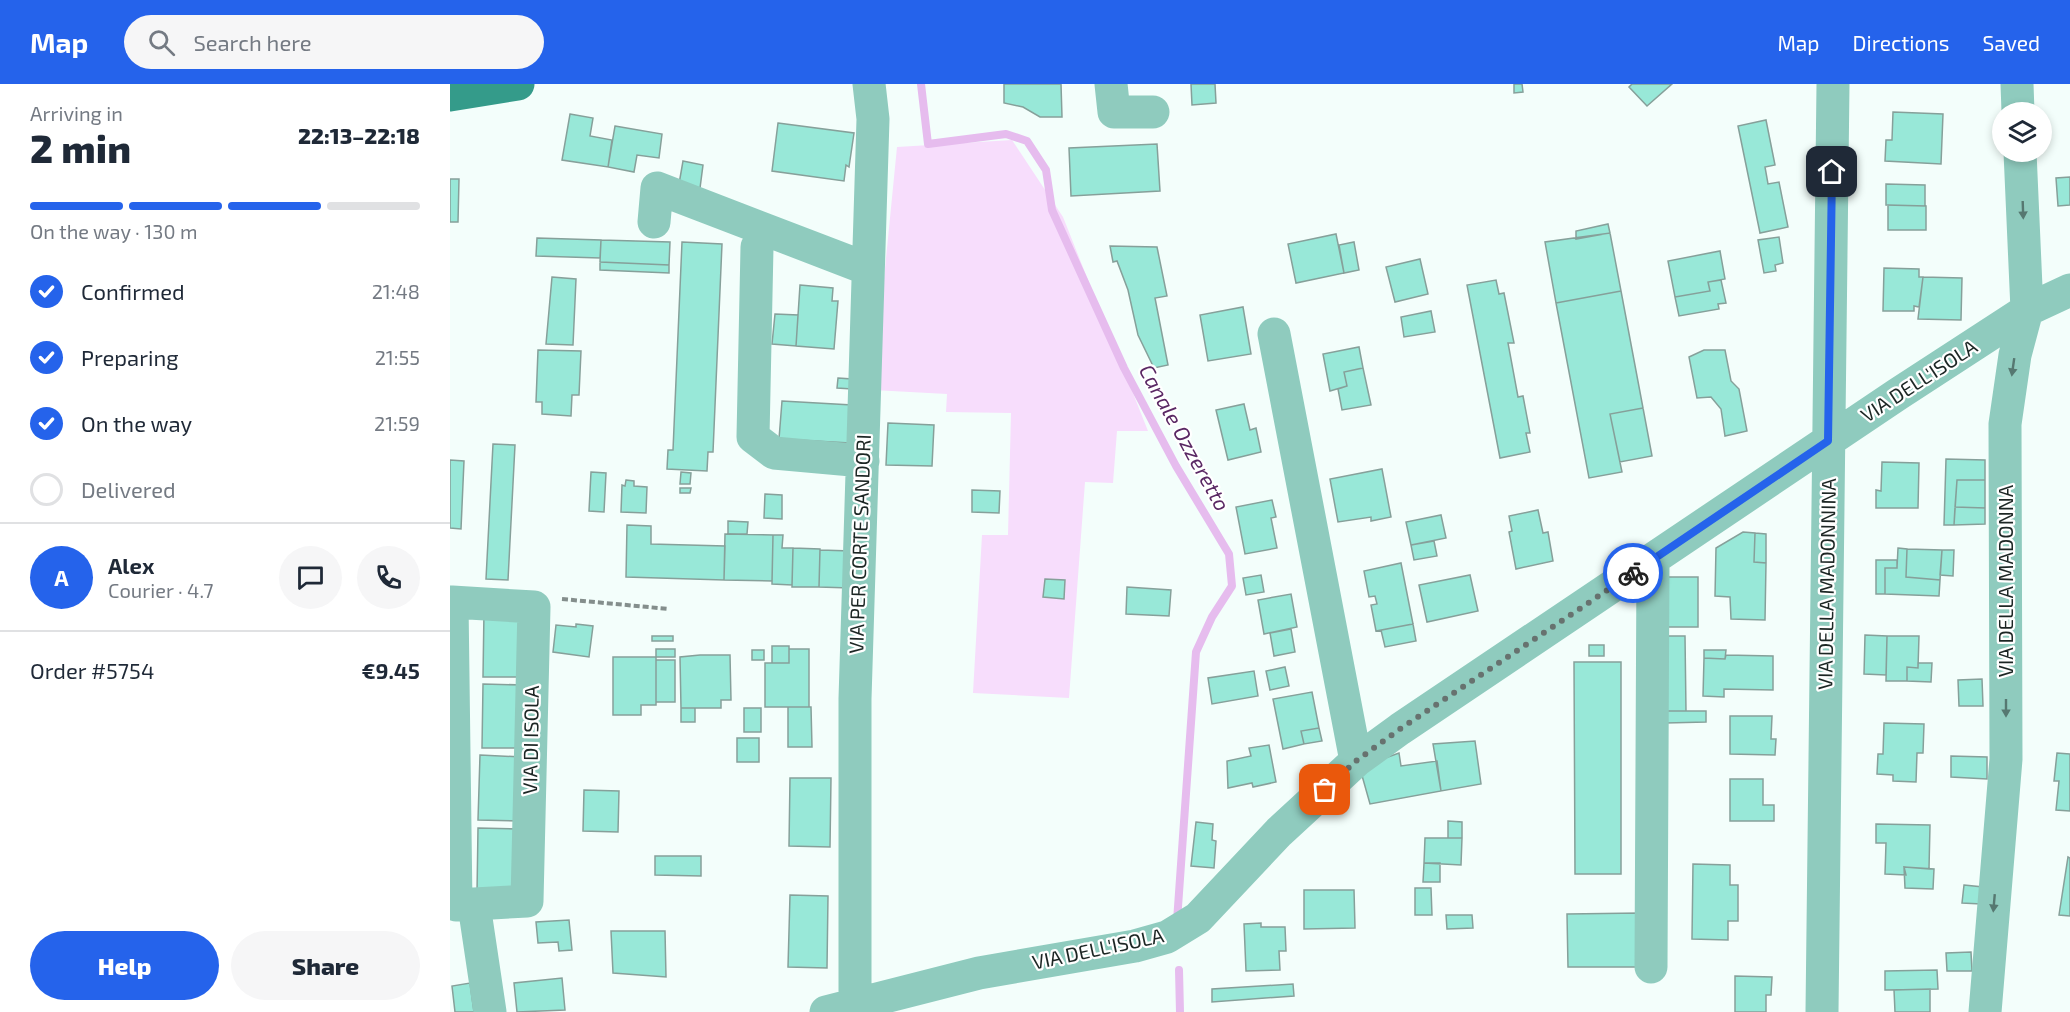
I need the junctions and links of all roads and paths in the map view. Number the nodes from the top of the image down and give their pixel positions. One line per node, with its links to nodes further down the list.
1 (518, 84): 6 (main road)
2 (869, 84): 12 (street, VIA PER CORTE SANDORI)
3 (1111, 84): 8 (street)
4 (1833, 84): 16 (street, VIA DELLA MADONNINA)
5 (2017, 84): 7 (street)
6 (450, 95)
7 (2018, 102)
8 (1153, 112)
9 (2020, 162): 14 (street, VIA DELLA MADONNA, one-way to 14)
10 (654, 222): 12 (street)
11 (757, 247): 17 (street)
12 (868, 269): 17 (street, VIA PER CORTE SANDORI)
13 (2069, 291): 14 (street, VIA DELL'ISOLA)
14 (2027, 303): 16 (street, VIA DELL'ISOLA); 28 (street, VIA DELLA MADONNA, one-way to 28)
15 (1274, 334): 22 (street)
16 (1828, 441): 18 (street, VIA DELL'ISOLA); 27 (street, VIA DELLA MADONNINA)
17 (863, 461): 25 (street, VIA PER CORTE SANDORI)
18 (1653, 560): 22 (street, VIA DELL'ISOLA); 24 (street)
19 (556, 598): 21 (path)
20 (451, 602): 23 (street, VIA DI ISOLA); 23 (street, VIA DI ISOLA)
21 (669, 609)
22 (1356, 761): 25 (street, VIA DELL'ISOLA)
23 (460, 905): 26 (street, VIA DI ISOLA)
24 (1651, 967)
25 (841, 1008)
26 (490, 1012)
27 (1822, 1012)
28 (1985, 1012)

